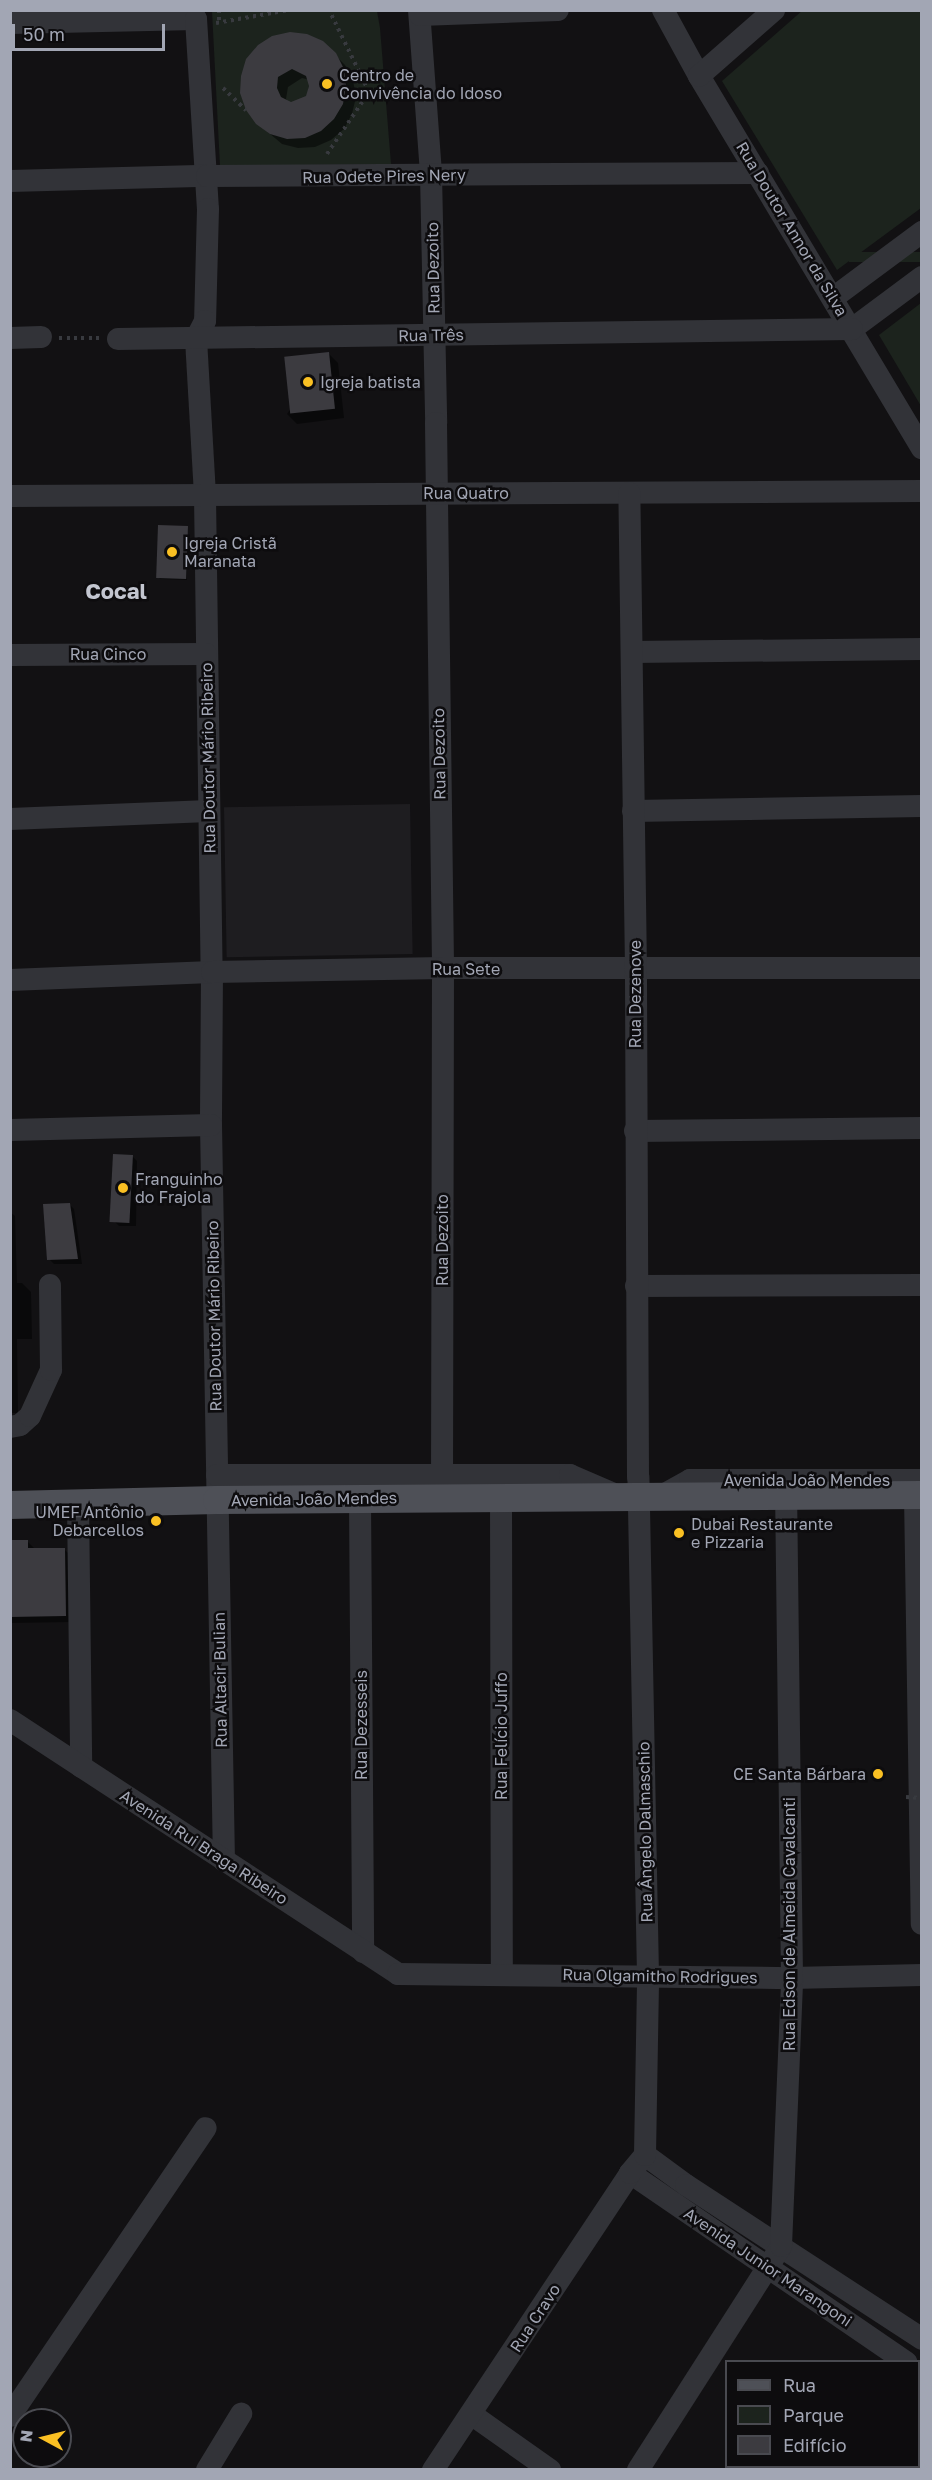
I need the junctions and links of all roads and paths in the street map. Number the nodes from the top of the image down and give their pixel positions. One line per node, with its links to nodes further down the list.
1 (219, 10): 10 (path)
2 (289, 10): 10 (path)
3 (329, 10): 18 (path)
4 (558, 10): 7 (street)
5 (663, 10): 12 (street, Rua Doutor Annor da Silva)
6 (774, 10): 12 (street)
7 (420, 13): 16 (street, Rua Dezoito)
8 (196, 19): 9 (street); 10 (path); 17 (street, Rua Doutor Mário Ribeiro)
9 (10, 22)
10 (219, 24): 11 (path)
11 (220, 34)
12 (699, 76): 15 (street, Rua Doutor Annor da Silva)
13 (222, 77): 14 (path)
14 (246, 110)
15 (758, 172): 16 (street, Rua Odete Pires Nery); 22 (street, Rua Doutor Annor da Silva)
16 (431, 174): 18 (street, Rua Odete Pires Nery); 24 (street, Rua Dezoito)
17 (207, 176): 18 (street, Rua Odete Pires Nery); 19 (street, Rua Odete Pires Nery); 28 (street, Rua Doutor Mário Ribeiro)
18 (320, 177)
19 (10, 181)
20 (921, 232): 22 (street)
21 (921, 278): 23 (street)
22 (833, 297): 23 (street, Rua Doutor Annor da Silva)
23 (852, 329): 24 (street, Rua Três); 29 (street, Rua Doutor Annor da Silva)
24 (435, 335): 28 (street, Rua Três); 31 (street, Rua Dezoito)
25 (41, 337): 26 (street); 27 (path)
26 (10, 338)
27 (118, 339): 28 (street, Rua Três)
28 (196, 339): 34 (street, Rua Doutor Mário Ribeiro)
29 (921, 448)
30 (921, 490): 32 (street, Rua Quatro)
31 (435, 492): 32 (street, Rua Quatro); 34 (street, Rua Quatro); 43 (street, Rua Dezoito)
32 (629, 493): 36 (street, Rua Dezenove)
33 (10, 496): 34 (street, Rua Quatro)
34 (205, 496): 37 (street, Rua Doutor Mário Ribeiro)
35 (921, 649): 36 (street)
36 (632, 652): 41 (street, Rua Dezenove)
37 (206, 654): 38 (street, Rua Cinco); 40 (street, Rua Doutor Mário Ribeiro)
38 (10, 655)
39 (921, 806): 41 (street)
40 (209, 811): 42 (street); 46 (street, Rua Doutor Mário Ribeiro)
41 (633, 811): 45 (street, Rua Dezenove)
42 (10, 819)
43 (443, 968): 45 (street, Rua Sete); 46 (street, Rua Sete); 56 (street, Rua Dezoito)
44 (921, 968): 45 (street, Rua Sete)
45 (636, 970): 51 (street, Rua Dezenove)
46 (212, 972): 47 (street, Rua Sete); 48 (street, Rua Doutor Mário Ribeiro)
47 (10, 980)
48 (211, 1125): 50 (street); 57 (street, Rua Doutor Mário Ribeiro)
49 (921, 1128): 51 (street)
50 (10, 1130)
51 (635, 1131): 54 (street, Rua Dezenove)
52 (50, 1285): 55 (street)
53 (921, 1285): 54 (street)
54 (636, 1287): 60 (street, Rua Dezenove)
55 (10, 1427)
56 (442, 1486): 57 (street, Avenida João Mendes); 60 (street, Avenida João Mendes); 61 (main road, Avenida João Mendes); 62 (main road, Avenida João Mendes)
57 (217, 1487): 62 (main road, Avenida João Mendes); 63 (main road, Avenida João Mendes); 69 (street, Rua Altacir Bulian)
58 (919, 1490): 59 (main road, Avenida João Mendes); 60 (street, Avenida João Mendes); 70 (street)
59 (786, 1494): 60 (main road, Avenida João Mendes); 76 (street, Rua Edson de Almeida Cavalcanti)
60 (639, 1496): 61 (main road, Avenida João Mendes); 75 (street, Rua Ângelo Dalmaschio)
61 (501, 1497): 73 (street, Rua Felício Juffo)
62 (360, 1498): 71 (street, Rua Dezesseis)
63 (78, 1503): 64 (main road, Avenida João Mendes); 66 (street)
64 (10, 1505)
65 (10, 1720): 66 (street, Avenida Rui Braga Ribeiro)
66 (81, 1767): 69 (street, Avenida Rui Braga Ribeiro)
67 (906, 1797): 68 (path, bridge)
68 (921, 1798)
69 (224, 1860): 71 (street, Avenida Rui Braga Ribeiro)
70 (921, 1924)
71 (363, 1952): 72 (street, Avenida Rui Braga Ribeiro)
72 (398, 1974): 73 (street, Rua Olgamitho Rodrigues)
73 (502, 1975): 75 (street, Rua Olgamitho Rodrigues)
74 (921, 1975): 76 (street, Rua Olgamitho Rodrigues)
75 (648, 1976): 76 (street, Rua Olgamitho Rodrigues); 78 (street, Rua Ângelo Dalmaschio)
76 (792, 1978): 79 (street, Rua Edson de Almeida Cavalcanti)
77 (206, 2128): 85 (street)
78 (637, 2164): 79 (street, Avenida Junior Marangoni); 80 (street, Avenida Junior Marangoni); 84 (street, Rua Cravo)
79 (781, 2246): 80 (street); 81 (street, Avenida Junior Marangoni)
80 (768, 2268): 82 (street, Avenida Junior Marangoni); 89 (street)
81 (921, 2339)
82 (905, 2360)
83 (241, 2414): 86 (street)
84 (471, 2414): 87 (street, Rua Cravo); 88 (street)
85 (10, 2416)
86 (207, 2469)
87 (433, 2469)
88 (550, 2469)
89 (638, 2469)

